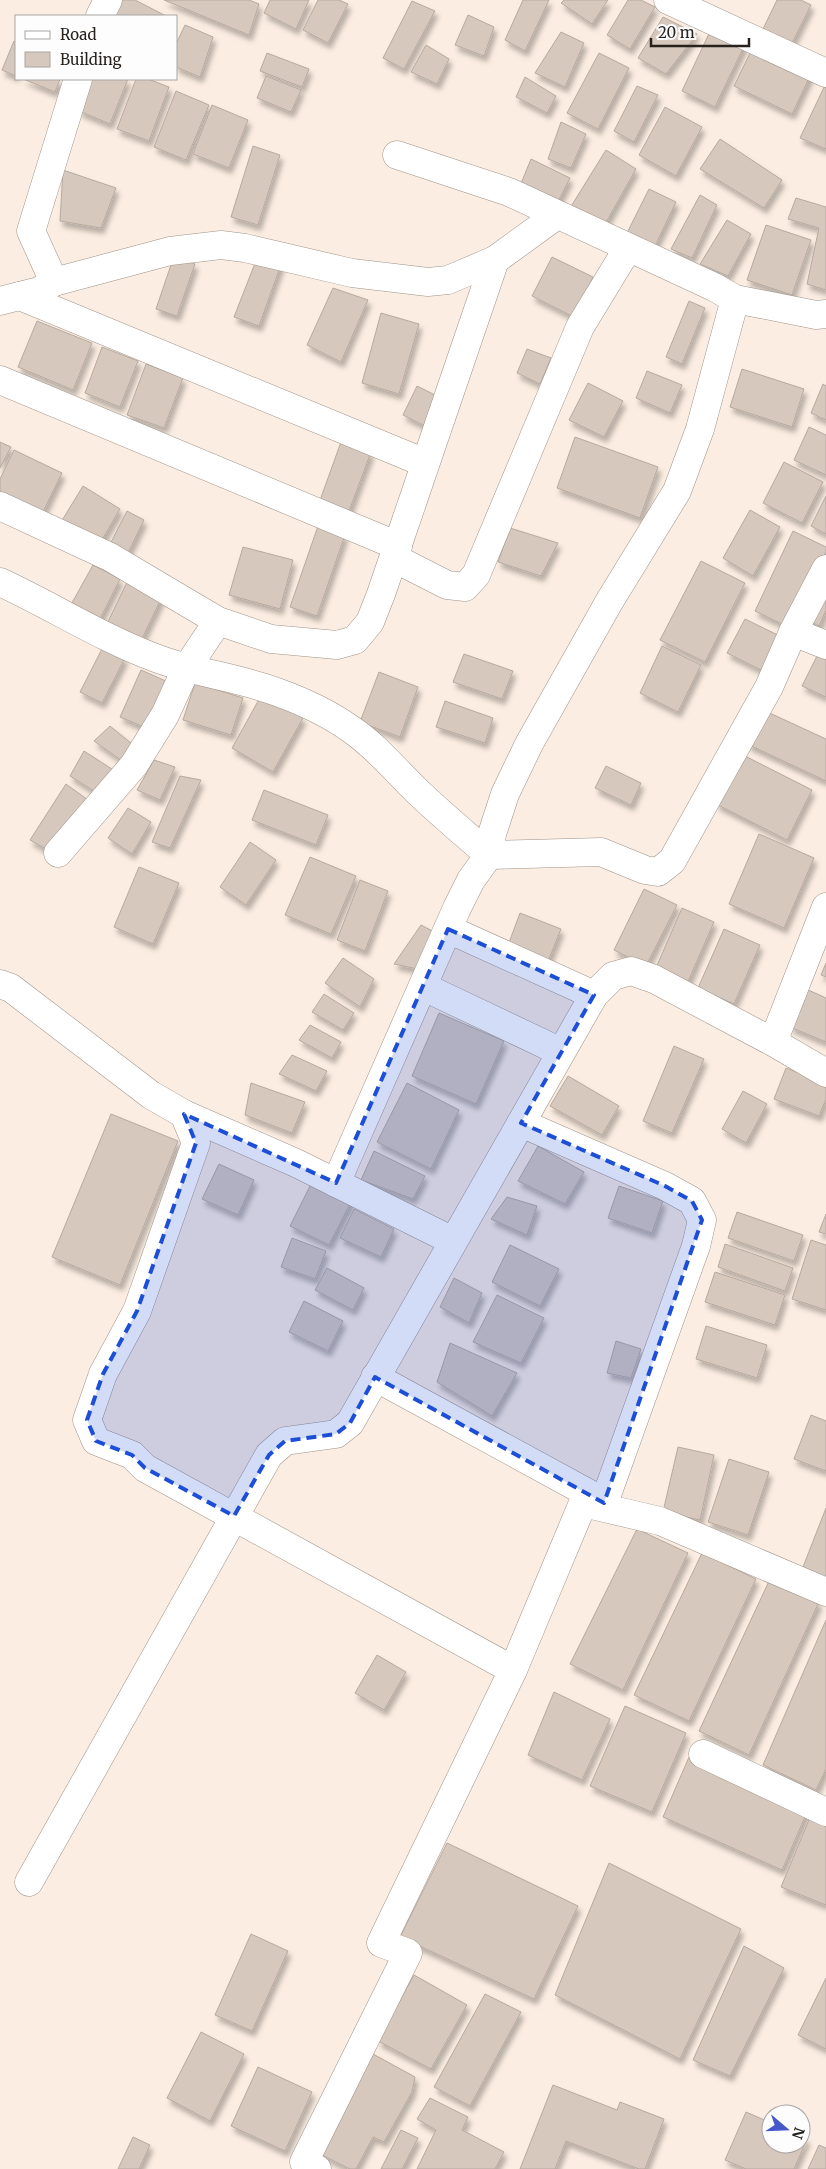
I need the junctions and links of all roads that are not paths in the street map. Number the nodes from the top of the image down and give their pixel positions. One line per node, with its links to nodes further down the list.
1 (108, 0): 3 (street)
2 (668, 0): 4 (street)
3 (100, 15)
4 (826, 73)
5 (78, 80): 10 (street)
6 (397, 155): 7 (street)
7 (557, 215): 8 (street); 9 (street)
8 (628, 248): 12 (street); 17 (street)
9 (495, 260): 10 (street); 15 (street)
10 (54, 282): 11 (street)
11 (10, 298): 15 (street)
12 (735, 299): 13 (street); 25 (street)
13 (826, 314)
14 (0, 380): 17 (street)
15 (426, 463): 17 (street)
16 (0, 506): 20 (street)
17 (396, 552): 20 (street)
18 (826, 569): 21 (street)
19 (0, 582): 23 (street)
20 (218, 621): 23 (street)
21 (793, 632): 22 (street); 25 (street)
22 (826, 645)
23 (186, 669): 24 (street); 25 (street)
24 (58, 853)
25 (489, 856): 27 (street)
26 (826, 907): 31 (street)
27 (448, 929): 29 (street); 30 (street)
28 (0, 984): 34 (street)
29 (424, 987): 32 (street); 36 (street)
30 (594, 995): 31 (street); 32 (street)
31 (773, 1042): 33 (street)
32 (561, 1052): 35 (street)
33 (826, 1073)
34 (184, 1114): 36 (street); 40 (street)
35 (521, 1123): 37 (street); 39 (street)
36 (336, 1182): 37 (street)
37 (453, 1241): 38 (street)
38 (375, 1377): 39 (street); 40 (street)
39 (615, 1508): 41 (street); 42 (street)
40 (234, 1516): 42 (street); 45 (street)
41 (826, 1592)
42 (514, 1670): 46 (street)
43 (703, 1754): 44 (street)
44 (826, 1812)
45 (28, 1882)
46 (308, 2167)

